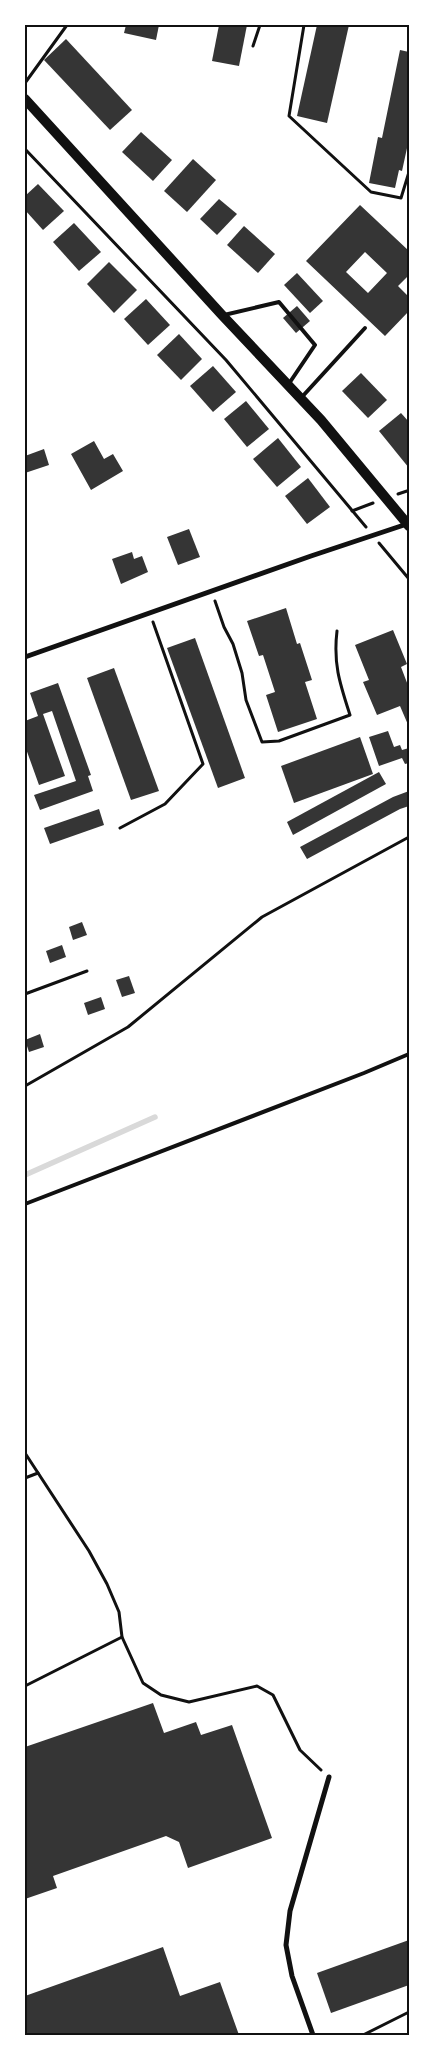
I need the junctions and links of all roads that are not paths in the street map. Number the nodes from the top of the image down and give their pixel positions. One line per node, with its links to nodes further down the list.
1 (25, 99): 2 (main road)
2 (222, 315): 4 (main road); 4 (lane)
3 (365, 328): 5 (lane)
4 (288, 385): 5 (main road)
5 (301, 398): 6 (main road)
6 (408, 525): 7 (street)
7 (25, 657)
8 (409, 1054): 9 (lane)
9 (25, 1204)
10 (329, 1777): 11 (street)
11 (313, 2035)

